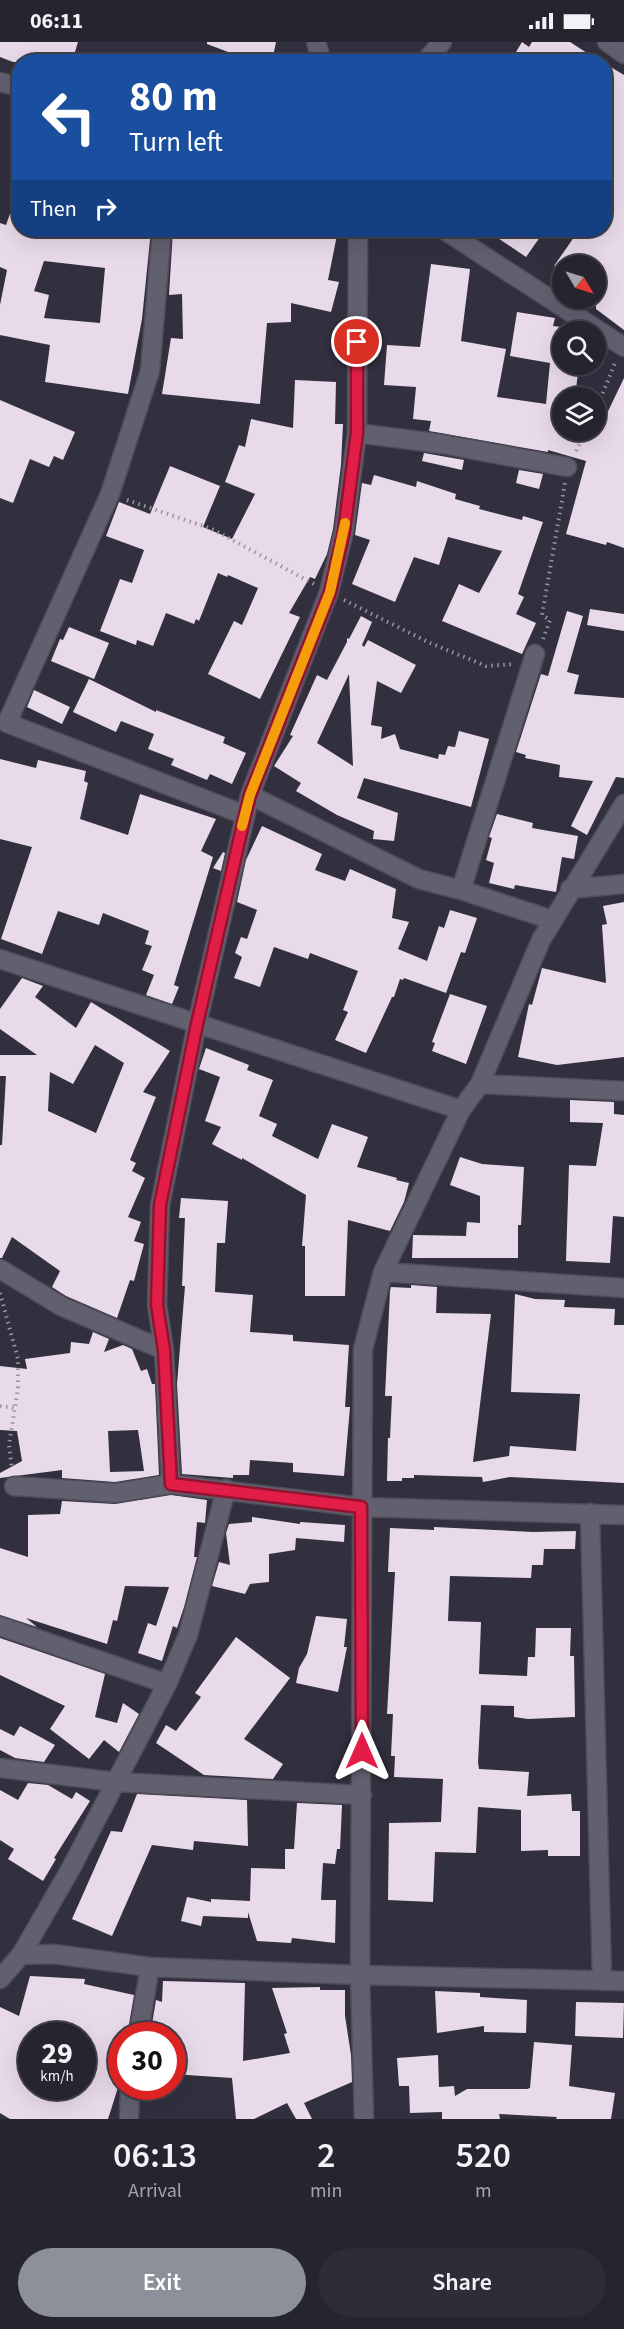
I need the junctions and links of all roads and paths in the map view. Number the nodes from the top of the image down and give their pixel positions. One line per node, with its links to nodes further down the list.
1 (442, 42): 3 (street)
2 (607, 42): 4 (street)
3 (432, 54)
4 (624, 54)
5 (161, 237): 13 (street)
6 (358, 237): 10 (street)
7 (455, 237): 8 (street)
8 (623, 346): 9 (path)
9 (606, 387)
10 (357, 433): 12 (street); 14 (street)
11 (580, 441): 12 (path)
12 (567, 467): 15 (path)
13 (110, 494): 14 (path); 18 (street)
14 (330, 592): 15 (path); 16 (street)
15 (535, 654): 21 (street)
16 (250, 795): 18 (street); 21 (street)
17 (624, 804): 20 (street)
18 (245, 815): 24 (street)
19 (624, 884): 20 (street)
20 (570, 889): 22 (street)
21 (461, 890): 22 (street)
22 (552, 920): 25 (street)
23 (0, 959): 24 (street)
24 (197, 1024): 27 (street); 32 (street)
25 (480, 1084): 26 (street); 27 (street)
26 (624, 1091)
27 (461, 1110): 29 (street)
28 (0, 1269): 32 (street)
29 (383, 1272): 30 (street); 38 (street)
30 (624, 1288)
31 (0, 1293): 34 (path)
32 (164, 1350): 35 (street)
33 (0, 1406): 34 (path)
34 (15, 1408): 36 (path)
35 (171, 1484): 36 (street); 37 (street)
36 (14, 1486)
37 (225, 1489): 38 (street); 42 (street)
38 (361, 1507): 39 (street); 45 (street)
39 (590, 1513): 40 (street); 50 (street)
40 (624, 1515)
41 (0, 1626): 42 (street)
42 (167, 1684): 44 (street)
43 (0, 1768): 44 (street)
44 (116, 1782): 45 (street); 46 (street)
45 (362, 1796): 48 (street)
46 (21, 1954): 47 (street); 49 (street)
47 (150, 1967): 48 (street); 52 (street)
48 (360, 1975): 50 (street); 55 (street)
49 (0, 1979)
50 (602, 1981): 51 (street)
51 (624, 1981)
52 (140, 2022)
53 (130, 2100): 54 (street)
54 (129, 2119)
55 (364, 2119)

